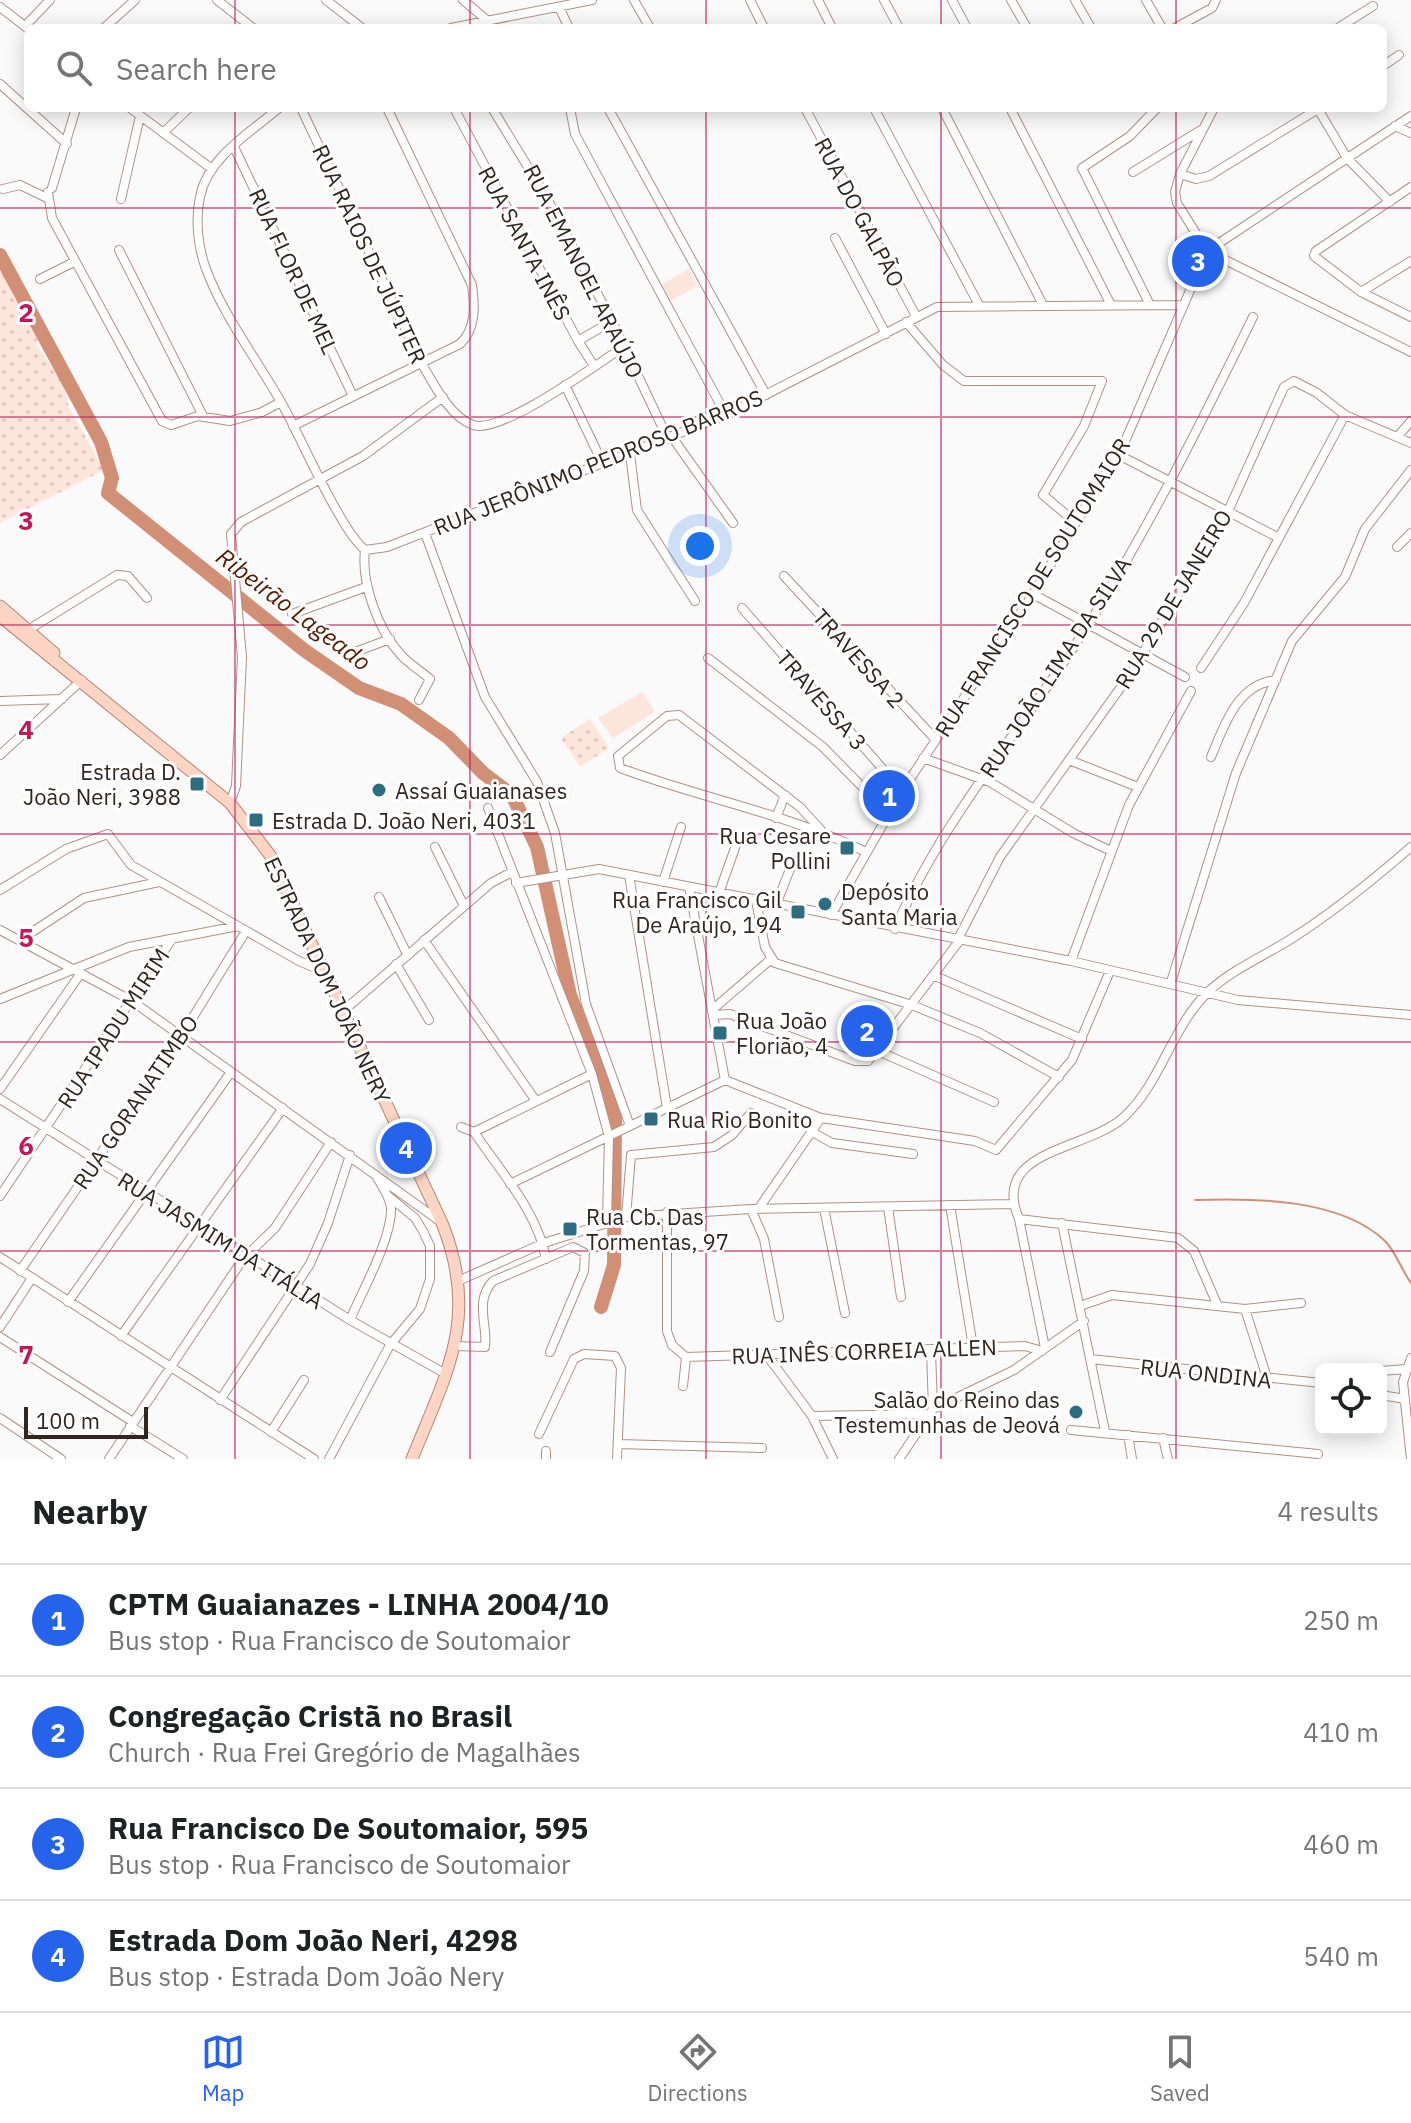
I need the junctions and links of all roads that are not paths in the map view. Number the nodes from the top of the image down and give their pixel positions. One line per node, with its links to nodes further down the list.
1 (50, 0): 20 (street)
2 (135, 0): 21 (street)
3 (217, 0): 22 (street)
4 (326, 0): 23 (street)
5 (463, 0): 19 (street)
6 (592, 0): 16 (street)
7 (634, 0): 26 (street)
8 (750, 0): 27 (street)
9 (818, 0): 28 (street)
10 (884, 0): 29 (street)
11 (952, 0): 30 (street)
12 (1011, 0): 31 (street)
13 (1075, 0): 32 (street)
14 (1146, 0): 33 (street)
15 (1216, 0): 34 (street)
16 (561, 4): 19 (street); 25 (street)
17 (1373, 6): 35 (street)
18 (0, 7): 36 (street)
19 (488, 21): 24 (street)
20 (29, 24)
21 (108, 24)
22 (248, 24)
23 (357, 24)
24 (472, 24)
25 (568, 24)
26 (648, 24)
27 (762, 24)
28 (830, 24)
29 (897, 24)
30 (965, 24)
31 (1025, 24)
32 (1089, 24)
33 (1160, 24)
34 (1182, 24)
35 (1344, 24)
36 (24, 25)
37 (1399, 55): 38 (street)
38 (1387, 63)
39 (0, 84): 40 (street)
40 (24, 105)
41 (31, 112): 66 (street)
42 (75, 112): 66 (street)
43 (135, 112): 60 (street)
44 (185, 112): 64 (street)
45 (274, 112): 67 (street)
46 (303, 112): 98 (street, RUA RAIOS DE JÚPITER)
47 (389, 112): 98 (street)
48 (456, 112): 95 (street, RUA SANTA INÊS)
49 (495, 112): 92 (street, RUA EMANOEL ARAÚJO)
50 (571, 112): 105 (street)
51 (610, 112): 101 (street)
52 (807, 112): 89 (street, RUA DO GALPÃO)
53 (876, 112): 84 (street)
54 (944, 112): 85 (street)
55 (1012, 112): 86 (street)
56 (1153, 112): 87 (street)
57 (1212, 112): 63 (street)
58 (1313, 112): 71 (street)
59 (1321, 112): 68 (street)
60 (140, 116): 64 (street); 75 (street)
61 (1411, 116): 62 (street)
62 (1395, 126): 65 (street); 68 (street)
63 (1203, 128): 70 (street); 71 (street)
64 (163, 133): 69 (street)
65 (1411, 133)
66 (67, 144): 74 (street)
67 (234, 147): 69 (street); 102 (street, RUA FLOR DE MEL)
68 (1347, 158): 76 (street); 79 (street)
69 (212, 169): 104 (street)
70 (1133, 172)
71 (1180, 174): 79 (street)
72 (1411, 187): 76 (street)
73 (3, 189): 74 (street)
74 (49, 192): 81 (street)
75 (121, 199)
76 (1390, 202): 83 (street)
77 (835, 238): 94 (street)
78 (119, 250): 107 (street)
79 (1207, 251): 88 (street, RUA FRANCISCO DE SOUTOMAIOR); 97 (street)
80 (1411, 261): 83 (street)
81 (74, 262): 82 (street); 107 (street)
82 (40, 279)
83 (1361, 292): 91 (street)
84 (979, 305): 85 (street, RUA JERÔNIMO PEDROSO BARROS); 89 (street, RUA JERÔNIMO PEDROSO BARROS)
85 (1043, 305): 86 (street, RUA JERÔNIMO PEDROSO BARROS)
86 (1111, 305): 87 (street, RUA JERÔNIMO PEDROSO BARROS)
87 (1150, 305): 88 (street, RUA JERÔNIMO PEDROSO BARROS)
88 (1183, 305): 114 (street, RUA FRANCISCO DE SOUTOMAIOR)
89 (916, 316): 93 (street, RUA JERÔNIMO PEDROSO BARROS)
90 (1253, 317): 118 (street, RUA JOÃO LIMA DA SILVA)
91 (1411, 317)
92 (612, 321): 95 (street, RUA SANTA INÊS); 96 (street, RUA EMANOEL ARAÚJO)
93 (906, 322): 94 (street, RUA JERÔNIMO PEDROSO BARROS); 120 (street)
94 (886, 334): 101 (street, RUA JERÔNIMO PEDROSO BARROS)
95 (578, 341): 99 (street)
96 (625, 346): 99 (street); 111 (street, RUA EMANOEL ARAÚJO)
97 (1411, 352)
98 (422, 364): 102 (street); 103 (street, RUA RAIOS DE JÚPITER)
99 (594, 366): 100 (street)
100 (565, 385): 103 (street, RUA RAIOS DE JÚPITER); 115 (street)
101 (766, 395): 105 (street, RUA JERÔNIMO PEDROSO BARROS)
102 (353, 396): 109 (street)
103 (443, 397): 117 (street)
104 (281, 402): 107 (street); 109 (street)
105 (726, 415): 111 (street, RUA JERÔNIMO PEDROSO BARROS)
106 (1345, 415): 110 (street); 119 (street, RUA 29 DE JANEIRO); 124 (street)
107 (203, 416)
108 (1411, 421): 110 (street)
109 (293, 426): 117 (street)
110 (1398, 436): 112 (street)
111 (670, 438): 113 (street, RUA JERÔNIMO PEDROSO BARROS); 121 (street, RUA EMANOEL ARAÚJO)
112 (1411, 443)
113 (630, 454): 115 (street, RUA JERÔNIMO PEDROSO BARROS); 131 (street)
114 (1117, 454): 118 (street); 120 (street, RUA FRANCISCO DE SOUTOMAIOR)
115 (603, 464): 122 (street, RUA JERÔNIMO PEDROSO BARROS)
116 (1411, 470): 145 (street)
117 (322, 479): 126 (street); 159 (street)
118 (1172, 482): 119 (street); 136 (street, RUA JOÃO LIMA DA SILVA)
119 (1229, 509): 124 (street); 139 (street, RUA 29 DE JANEIRO)
120 (1074, 521): 129 (street, RUA FRANCISCO DE SOUTOMAIOR)
121 (733, 523)
122 (425, 533): 126 (street, RUA JERÔNIMO PEDROSO BARROS); 173 (street)
123 (1411, 533): 125 (street)
124 (1279, 538): 142 (street)
125 (1397, 547)
126 (365, 550): 128 (street)
127 (784, 576): 150 (street, TRAVESSA 2)
128 (366, 587): 134 (street); 138 (street)
129 (1033, 594): 136 (street); 150 (street, RUA FRANCISCO DE SOUTOMAIOR)
130 (147, 598): 137 (street)
131 (695, 601)
132 (0, 606): 137 (main road, ESTRADA DOM JOÃO NERY)
133 (742, 608): 157 (street, TRAVESSA 3)
134 (292, 614)
135 (0, 616): 137 (main road, ESTRADA DOM JOÃO NERY)
136 (1089, 624): 139 (street); 155 (street, RUA JOÃO LIMA DA SILVA)
137 (25, 631): 144 (main road, ESTRADA DOM JOÃO NERY)
138 (390, 639): 140 (street); 148 (street)
139 (1144, 653): 143 (street); 154 (street, RUA 29 DE JANEIRO)
140 (347, 655)
141 (708, 658): 162 (street)
142 (1201, 668)
143 (1185, 677)
144 (82, 680): 147 (street); 159 (main road, ESTRADA DOM JOÃO NERY)
145 (1276, 680): 152 (street); 201 (street)
146 (1191, 691): 156 (street)
147 (63, 699): 149 (street); 151 (street)
148 (419, 700)
149 (0, 701)
150 (936, 740): 153 (street, RUA FRANCISCO DE SOUTOMAIOR)
151 (0, 755)
152 (1211, 757)
153 (923, 758): 155 (street); 157 (street, RUA FRANCISCO DE SOUTOMAIOR)
154 (1069, 760): 156 (street); 161 (street, RUA 29 DE JANEIRO)
155 (981, 779): 161 (street); 187 (street, RUA JOÃO LIMA DA SILVA)
156 (1138, 787): 169 (street)
157 (902, 791): 162 (street, RUA FRANCISCO DE SOUTOMAIOR)
158 (785, 795): 163 (street); 163 (street); 165 (street)
159 (230, 803): 198 (main road, ESTRADA DOM JOÃO NERY)
160 (488, 808): 172 (street)
161 (1035, 810): 169 (street); 192 (street, RUA 29 DE JANEIRO)
162 (889, 814): 170 (street, RUA FRANCISCO DE SOUTOMAIOR)
163 (776, 818): 165 (street)
164 (681, 827): 176 (street)
165 (821, 830): 170 (street)
166 (736, 845): 180 (street)
167 (435, 847): 184 (street)
168 (1411, 847): 202 (street)
169 (1111, 851): 195 (street)
170 (866, 852): 185 (street, RUA FRANCISCO DE SOUTOMAIOR)
171 (792, 864): 183 (street)
172 (512, 872): 177 (street); 184 (street)
173 (565, 874): 174 (street); 177 (street); 226 (street)
174 (629, 875): 176 (street); 222 (street)
175 (160, 882): 179 (street); 186 (street); 190 (street)
176 (663, 882): 178 (street)
177 (516, 883): 214 (street)
178 (689, 887): 180 (street); 207 (street)
179 (0, 890)
180 (719, 893): 182 (street)
181 (379, 897): 193 (street)
182 (756, 901): 183 (street); 194 (street)
183 (776, 905): 185 (street)
184 (464, 906): 191 (street)
185 (831, 915): 187 (street)
186 (242, 928): 189 (street); 198 (street); 210 (street, RUA GORANATIMBO)
187 (895, 929): 192 (street)
188 (0, 930): 190 (street)
189 (172, 939): 197 (street); 204 (street, RUA IPADU MIRIM)
190 (20, 940): 197 (street)
191 (424, 940): 193 (street); 219 (street)
192 (959, 940): 195 (street); 200 (street, RUA 29 DE JANEIRO)
193 (407, 954): 196 (street)
194 (770, 960): 205 (street); 207 (street)
195 (1071, 961): 199 (street)
196 (396, 964): 206 (street); 209 (street)
197 (77, 971): 203 (street); 204 (street); 217 (street)
198 (322, 971): 206 (main road, ESTRADA DOM JOÃO NERY)
199 (1110, 971): 201 (street); 211 (street)
200 (935, 976): 205 (street, RUA 29 DE JANEIRO); 211 (street)
201 (1171, 982): 202 (street)
202 (1207, 993): 208 (street); 240 (street)
203 (0, 999)
204 (132, 1001): 210 (street); 227 (street, RUA IPADU MIRIM)
205 (912, 1005): 212 (street, RUA 29 DE JANEIRO); 215 (street)
206 (342, 1012): 249 (main road, ESTRADA DOM JOÃO NERY)
207 (712, 1012): 212 (street); 216 (street)
208 (1411, 1015)
209 (429, 1020)
210 (182, 1035): 213 (street); 234 (street, RUA GORANATIMBO)
211 (1082, 1039): 215 (street)
212 (878, 1051): 220 (street)
213 (231, 1072): 221 (street); 237 (street)
214 (592, 1074): 219 (street); 230 (street)
215 (1059, 1077): 224 (street)
216 (725, 1080): 222 (street); 224 (street)
217 (0, 1089)
218 (0, 1099): 227 (street, RUA JASMIM DA ITÁLIA)
219 (536, 1101): 228 (street)
220 (994, 1102)
221 (283, 1108): 231 (street); 251 (street)
222 (667, 1108): 226 (street)
223 (751, 1113): 246 (street)
224 (824, 1118): 229 (street)
225 (461, 1127): 228 (street)
226 (628, 1127): 230 (street)
227 (47, 1129): 234 (street, RUA JASMIM DA ITÁLIA); 239 (street, RUA IPADU MIRIM)
228 (474, 1132): 236 (street)
229 (814, 1133): 232 (street); 243 (street)
230 (612, 1135): 236 (street); 248 (street)
231 (331, 1142): 233 (street); 253 (street)
232 (913, 1154)
233 (350, 1155): 235 (street); 259 (street)
234 (95, 1160): 237 (street, RUA JASMIM DA ITÁLIA); 256 (street, RUA GORANATIMBO)
235 (376, 1175): 238 (street); 249 (street)
236 (510, 1184): 252 (street)
237 (145, 1192): 251 (street, RUA JASMIM DA ITÁLIA); 261 (street)
238 (387, 1195): 268 (street); 273 (street)
239 (0, 1196)
240 (1012, 1204): 241 (street); 247 (street)
241 (950, 1205): 242 (street); 275 (street)
242 (888, 1207): 244 (street); 260 (street)
243 (755, 1208): 244 (street); 245 (street); 267 (street)
244 (824, 1208): 266 (street)
245 (667, 1212): 246 (street); 280 (street)
246 (626, 1217): 248 (street)
247 (1019, 1219): 250 (street); 277 (street)
248 (607, 1220): 252 (street)
249 (442, 1223): 258 (main road, ESTRADA DOM JOÃO NERY)
250 (1062, 1223): 263 (street); 264 (street)
251 (197, 1225): 253 (street, RUA JASMIM DA ITÁLIA); 271 (street)
252 (544, 1243): 255 (street); 258 (street)
253 (246, 1256): 259 (street, RUA JASMIM DA ITÁLIA); 283 (street)
254 (0, 1257): 256 (street)
255 (546, 1259): 274 (street); 278 (street)
256 (20, 1271): 257 (street)
257 (32, 1278): 261 (street); 270 (street)
258 (458, 1281): 274 (main road, ESTRADA DOM JOÃO NERY)
259 (297, 1287): 268 (street, RUA JASMIM DA ITÁLIA); 293 (street)
260 (901, 1297)
261 (68, 1302): 271 (street)
262 (1301, 1303): 265 (street)
263 (1217, 1304): 264 (street); 265 (street)
264 (1080, 1306): 269 (street)
265 (1245, 1309): 288 (street)
266 (845, 1313)
267 (779, 1317)
268 (350, 1320): 273 (street, RUA JASMIM DA ITÁLIA)
269 (1084, 1321): 277 (street); 282 (street)
270 (0, 1327)
271 (121, 1336): 283 (street)
272 (0, 1337): 297 (street)
273 (390, 1345): 286 (street, RUA JASMIM DA ITÁLIA); 311 (street)
274 (456, 1346): 286 (main road, ESTRADA DOM JOÃO NERY)
275 (973, 1347): 276 (street, RUA INÊS CORREIA ALLEN); 277 (street, RUA INÊS CORREIA ALLEN)
276 (931, 1350): 279 (street, RUA INÊS CORREIA ALLEN); 294 (street)
277 (1044, 1350): 294 (street)
278 (550, 1352)
279 (766, 1354): 280 (street, RUA INÊS CORREIA ALLEN); 295 (street)
280 (686, 1357): 290 (street)
281 (1411, 1358): 284 (street)
282 (1090, 1359): 288 (street, RUA ONDINA); 299 (street)
283 (170, 1368): 293 (street); 297 (street)
284 (1406, 1369): 285 (street); 292 (street)
285 (1387, 1371)
286 (446, 1374): 312 (main road, ESTRADA DOM JOÃO NERY)
287 (304, 1380): 300 (street)
288 (1268, 1381): 289 (street, RUA ONDINA)
289 (1315, 1383)
290 (683, 1386)
291 (1387, 1396): 292 (street)
292 (1405, 1399): 318 (street)
293 (220, 1400): 300 (street)
294 (930, 1412): 295 (street); 315 (street)
295 (812, 1416): 314 (street)
296 (0, 1418): 307 (street)
297 (131, 1424): 308 (street); 309 (street)
298 (1071, 1430): 299 (street)
299 (1105, 1431): 302 (street)
300 (271, 1432): 310 (street)
301 (539, 1434): 304 (street)
302 (1128, 1435): 303 (street); 316 (street)
303 (1163, 1438): 306 (street); 317 (street)
304 (618, 1444): 305 (street); 313 (street)
305 (762, 1448)
306 (1318, 1454)
307 (61, 1459)
308 (109, 1459)
309 (183, 1459)
310 (314, 1459)
311 (329, 1459)
312 (412, 1459)
313 (617, 1459)
314 (833, 1459)
315 (899, 1459)
316 (1132, 1459)
317 (1168, 1459)
318 (1411, 1459)

